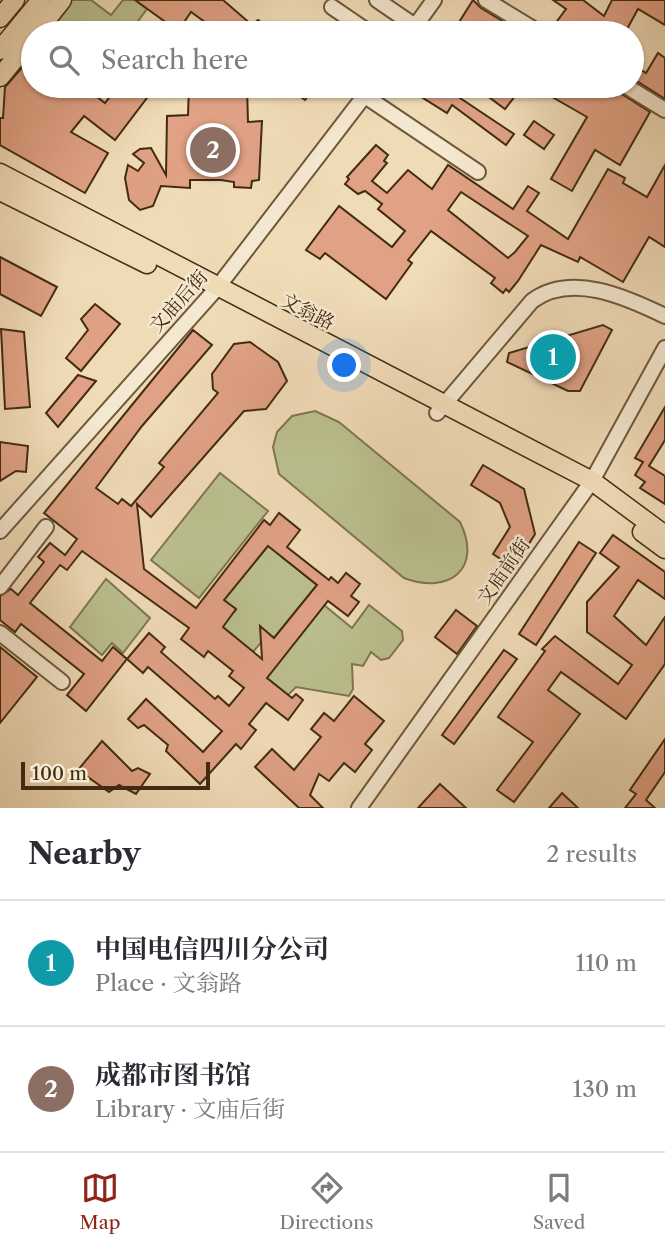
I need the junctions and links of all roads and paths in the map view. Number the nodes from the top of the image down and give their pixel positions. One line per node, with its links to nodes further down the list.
1 (15, 0): 8 (main road)
2 (41, 0): 9 (main road)
3 (62, 0): 10 (main road)
4 (377, 0): 12 (street)
5 (434, 0): 13 (street)
6 (486, 0): 14 (street)
7 (332, 7): 11 (street)
8 (0, 18)
9 (24, 21)
10 (46, 21)
11 (352, 21)
12 (402, 21)
13 (419, 21)
14 (520, 21)
15 (21, 24): 16 (main road)
16 (0, 50)
17 (21, 52): 18 (main road)
18 (0, 77)
19 (644, 97): 22 (street)
20 (364, 98): 26 (street, 文庙后街)
21 (378, 98): 23 (street)
22 (665, 110)
23 (478, 172)
24 (0, 173): 26 (main road, 文翁路)
25 (0, 191): 26 (main road, 文翁路)
26 (213, 292): 29 (main road, 文翁路); 32 (street, 文庙后街)
27 (665, 316): 29 (street)
28 (665, 348): 30 (street, 文庙前街)
29 (440, 409): 30 (main road, 文翁路)
30 (588, 485): 33 (main road, 文翁路); 34 (main road, 文翁路); 38 (street, 文庙前街)
31 (46, 527): 35 (street)
32 (0, 531)
33 (665, 535)
34 (665, 549)
35 (0, 587)
36 (0, 633): 37 (street)
37 (62, 682)
38 (359, 808)

